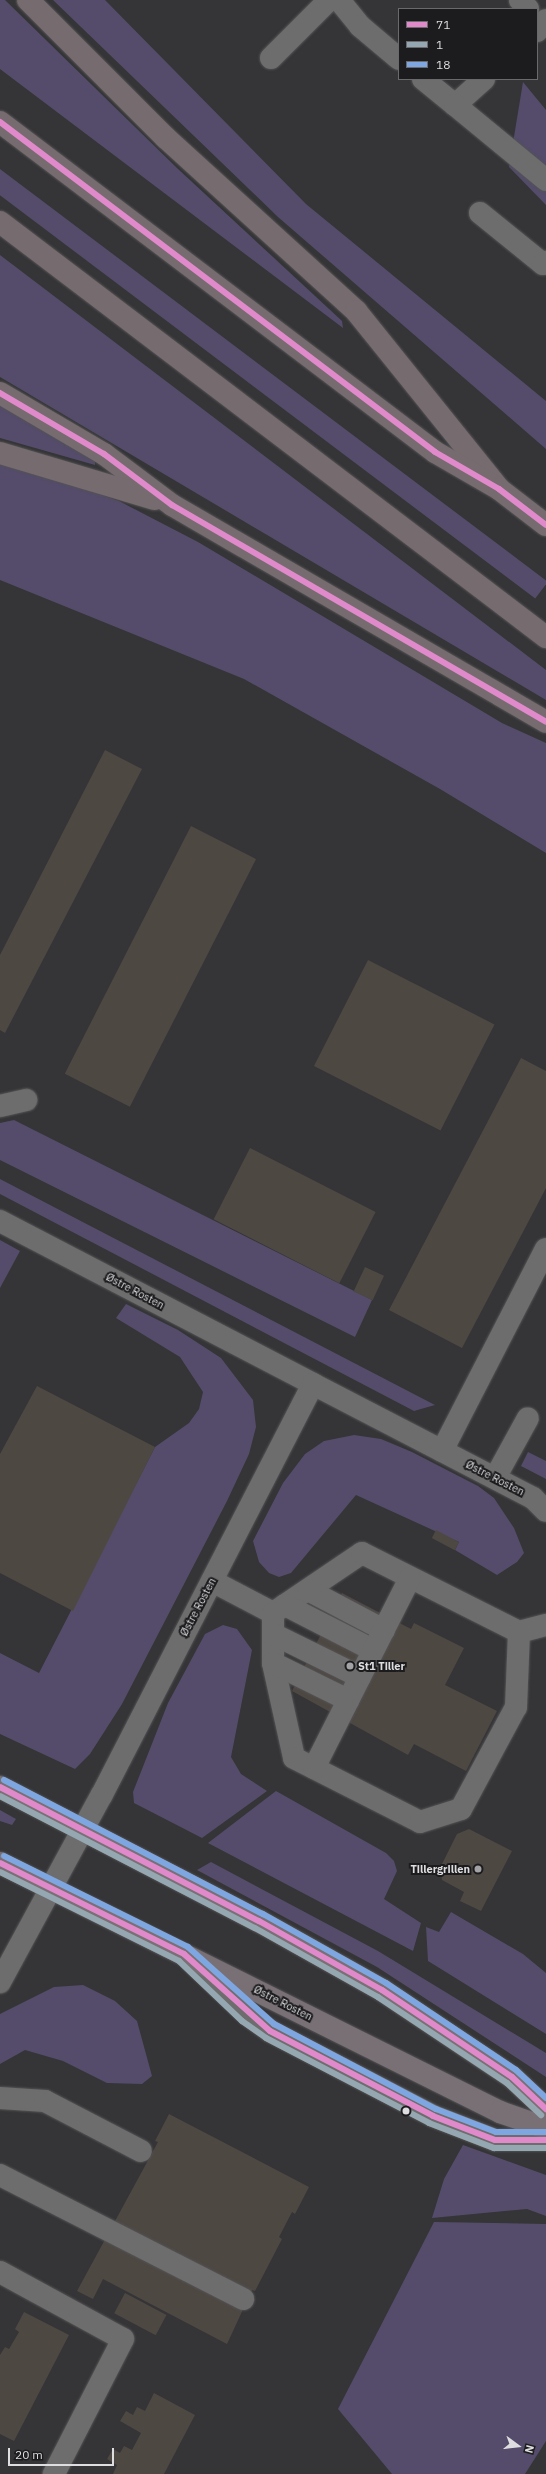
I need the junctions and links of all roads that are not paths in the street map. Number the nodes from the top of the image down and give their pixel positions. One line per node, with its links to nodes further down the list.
1 (28, 0): 18 (highway)
2 (329, 0): 6 (street)
3 (339, 0): 7 (street)
4 (520, 0): 5 (street)
5 (527, 8)
6 (270, 58)
7 (398, 58)
8 (424, 80): 10 (street)
9 (483, 80): 10 (street)
10 (455, 105): 12 (street)
11 (0, 122): 18 (highway)
12 (546, 180)
13 (480, 213): 15 (street)
14 (0, 222): 21 (highway)
15 (545, 264)
16 (0, 393): 19 (highway)
17 (0, 453): 19 (highway)
18 (499, 489): 20 (highway)
19 (172, 505): 22 (highway)
20 (546, 525)
21 (546, 637)
22 (546, 722)
23 (26, 1100): 24 (street)
24 (0, 1106)
25 (0, 1221): 27 (street, Østre Rosten)
26 (546, 1249): 29 (street)
27 (313, 1384): 29 (street, Østre Rosten); 33 (street, Østre Rosten)
28 (528, 1418): 30 (street)
29 (442, 1451): 30 (street, Østre Rosten)
30 (495, 1478): 31 (street, Østre Rosten)
31 (546, 1512)
32 (410, 1578): 34 (street); 37 (street); 38 (street)
33 (212, 1581): 35 (street); 45 (street, Østre Rosten)
34 (308, 1590): 35 (street); 37 (street)
35 (277, 1617): 39 (street); 40 (street); 41 (street)
36 (546, 1625): 38 (street)
37 (384, 1630): 39 (street)
38 (519, 1632): 43 (street)
39 (374, 1650): 41 (street)
40 (273, 1663): 42 (street); 43 (street)
41 (360, 1677): 42 (street)
42 (348, 1700): 43 (street)
43 (314, 1768)
44 (0, 1787): 45 (main road)
45 (82, 1830): 47 (street, Østre Rosten); 51 (main road)
46 (0, 1862): 47 (main road, Østre Rosten)
47 (51, 1888): 48 (main road, Østre Rosten); 49 (street, Østre Rosten)
48 (184, 1954): 52 (main road, Østre Rosten); 53 (street)
49 (0, 1982)
50 (0, 2098): 54 (street)
51 (546, 2109)
52 (546, 2128)
53 (546, 2140)
54 (141, 2151)
55 (0, 2175): 57 (street)
56 (0, 2272): 58 (street)
57 (243, 2299)
58 (54, 2474)

